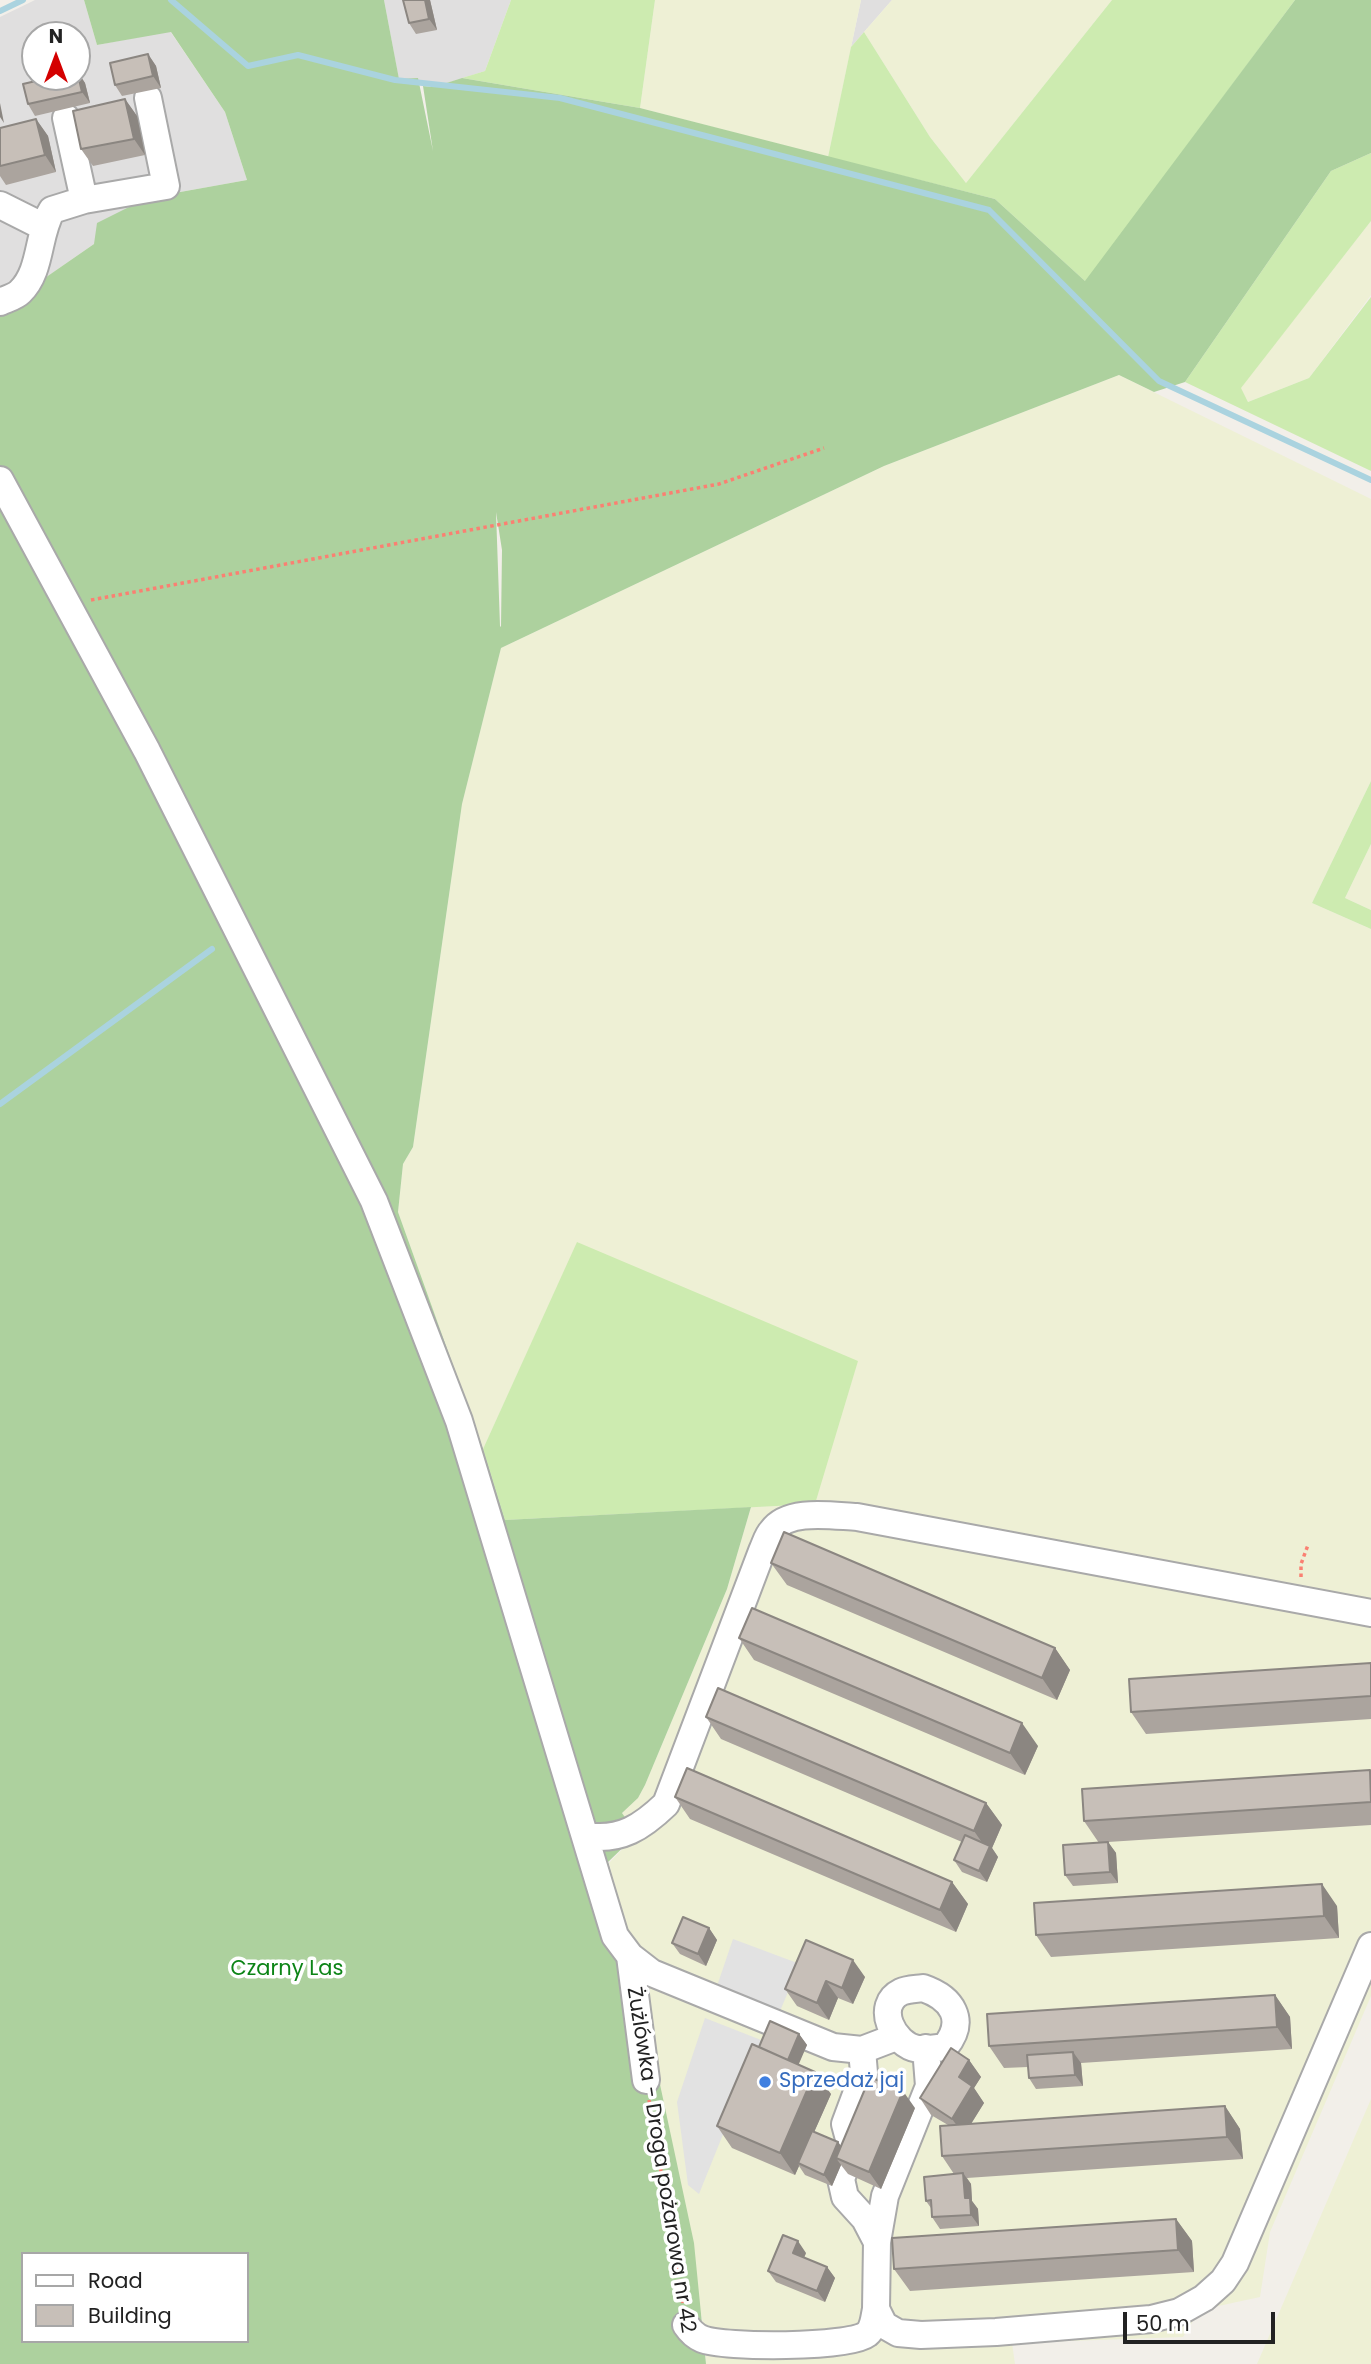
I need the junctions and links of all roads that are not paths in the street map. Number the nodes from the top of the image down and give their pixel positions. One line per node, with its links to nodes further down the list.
1 (148, 98): 3 (street)
2 (66, 118): 3 (street)
3 (85, 200): 5 (street)
4 (0, 205): 5 (street)
5 (42, 226): 6 (street)
6 (0, 302)
7 (0, 480): 9 (street)
8 (1371, 1613): 9 (street)
9 (587, 1836): 11 (street)
10 (1371, 1946): 17 (street)
11 (630, 1956): 14 (street); 15 (street, Żużlówka - Droga pożarowa nr 42)
12 (896, 2037): 13 (street); 13 (street); 14 (street)
13 (926, 2048): 16 (street)
14 (862, 2050): 16 (street)
15 (646, 2080)
16 (877, 2242): 17 (street)
17 (876, 2309): 18 (street)
18 (686, 2325)

